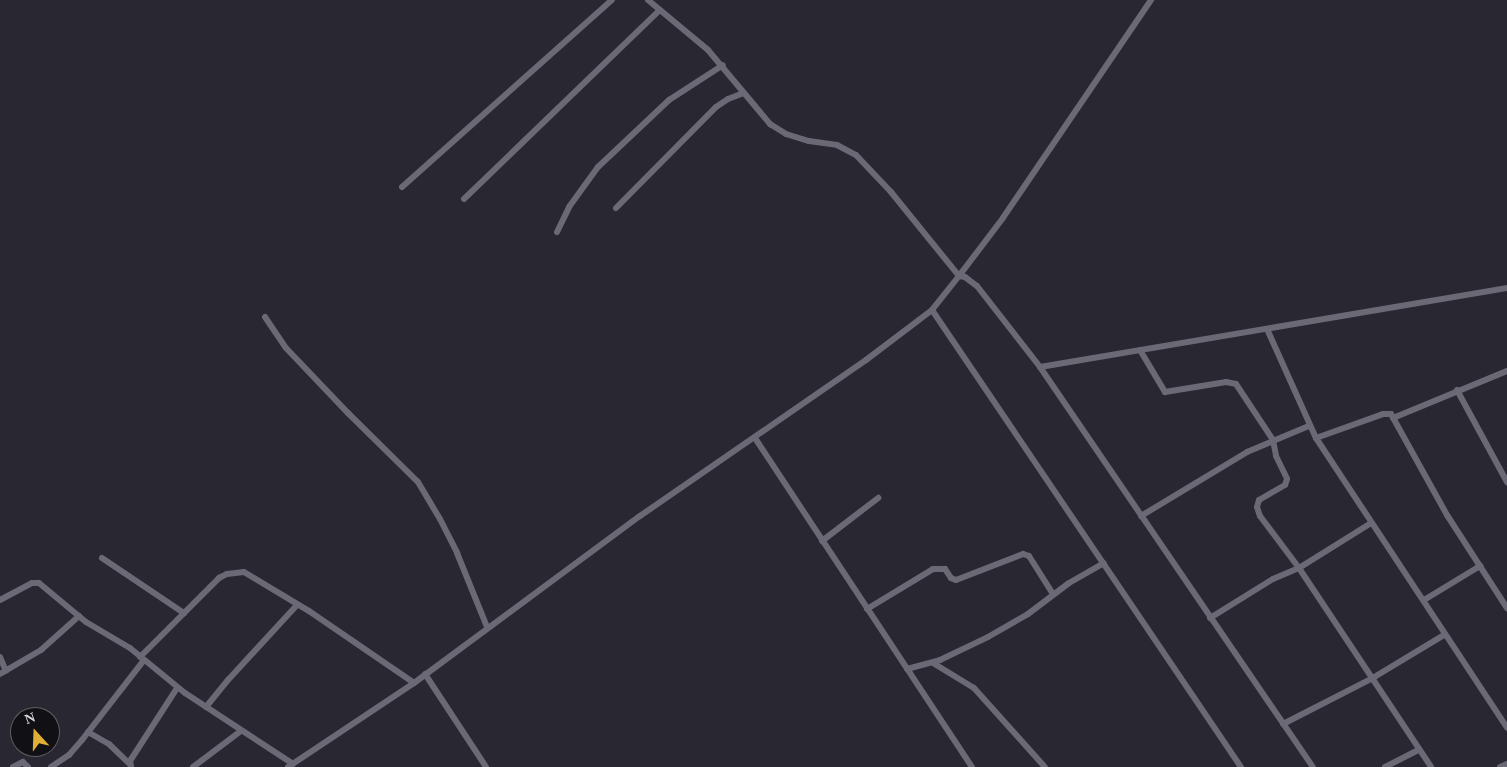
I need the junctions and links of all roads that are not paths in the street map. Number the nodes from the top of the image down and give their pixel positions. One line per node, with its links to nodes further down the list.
1 (612, 0): 7 (street)
2 (648, 0): 4 (street)
3 (1151, 0): 11 (street)
4 (660, 10): 5 (street); 8 (street)
5 (723, 65): 6 (street); 10 (street)
6 (744, 93): 9 (street); 11 (street)
7 (402, 187)
8 (464, 199)
9 (616, 208)
10 (557, 232)
11 (959, 276): 13 (street); 17 (street)
12 (1507, 288): 15 (street)
13 (932, 310): 22 (street); 31 (street)
14 (265, 317): 43 (street)
15 (1267, 329): 16 (street); 21 (street)
16 (1140, 350): 17 (street); 24 (street)
17 (1040, 367): 27 (street)
18 (1507, 371): 19 (street)
19 (1457, 390): 20 (street); 25 (street)
20 (1394, 418): 23 (street); 32 (street)
21 (1309, 426): 23 (street); 24 (street)
22 (755, 438): 29 (street); 43 (street)
23 (1316, 438): 28 (street)
24 (1273, 440): 27 (street); 33 (street)
25 (1507, 482)
26 (878, 498): 29 (street)
27 (1141, 516): 42 (street)
28 (1371, 524): 33 (street); 36 (street)
29 (822, 541): 39 (street)
30 (102, 558): 40 (street)
31 (1104, 563): 34 (street); 70 (street)
32 (1480, 566): 36 (street); 38 (street)
33 (1299, 568): 42 (street); 51 (street)
34 (1054, 594): 39 (street); 47 (street)
35 (0, 600): 41 (street)
36 (1424, 600): 44 (street)
37 (297, 605): 40 (street); 52 (street); 54 (street)
38 (1507, 608)
39 (867, 609): 48 (street)
40 (184, 614): 46 (street)
41 (79, 616): 46 (street); 49 (street)
42 (1210, 618): 55 (street)
43 (487, 627): 50 (street)
44 (1444, 635): 51 (street); 56 (street)
45 (0, 656): 49 (street)
46 (142, 659): 53 (street); 58 (street)
47 (933, 663): 48 (street); 69 (street)
48 (907, 670): 68 (street)
49 (3, 673)
50 (425, 674): 52 (street); 67 (street)
51 (1371, 679): 55 (street); 59 (street)
52 (414, 683): 62 (street)
53 (177, 688): 54 (street); 61 (street)
54 (206, 707): 57 (street)
55 (1283, 724): 71 (street)
56 (1507, 728)
57 (241, 731): 62 (street); 66 (street)
58 (88, 732): 61 (street); 65 (street)
59 (1418, 750): 72 (street); 73 (street)
60 (1507, 764): 74 (street)
61 (131, 766)
62 (291, 766)
63 (13, 767): 64 (street)
64 (28, 767)
65 (50, 767)
66 (193, 767)
67 (486, 767)
68 (972, 767)
69 (1045, 767)
70 (1242, 767)
71 (1313, 767)
72 (1385, 767)
73 (1431, 767)
74 (1500, 767)

